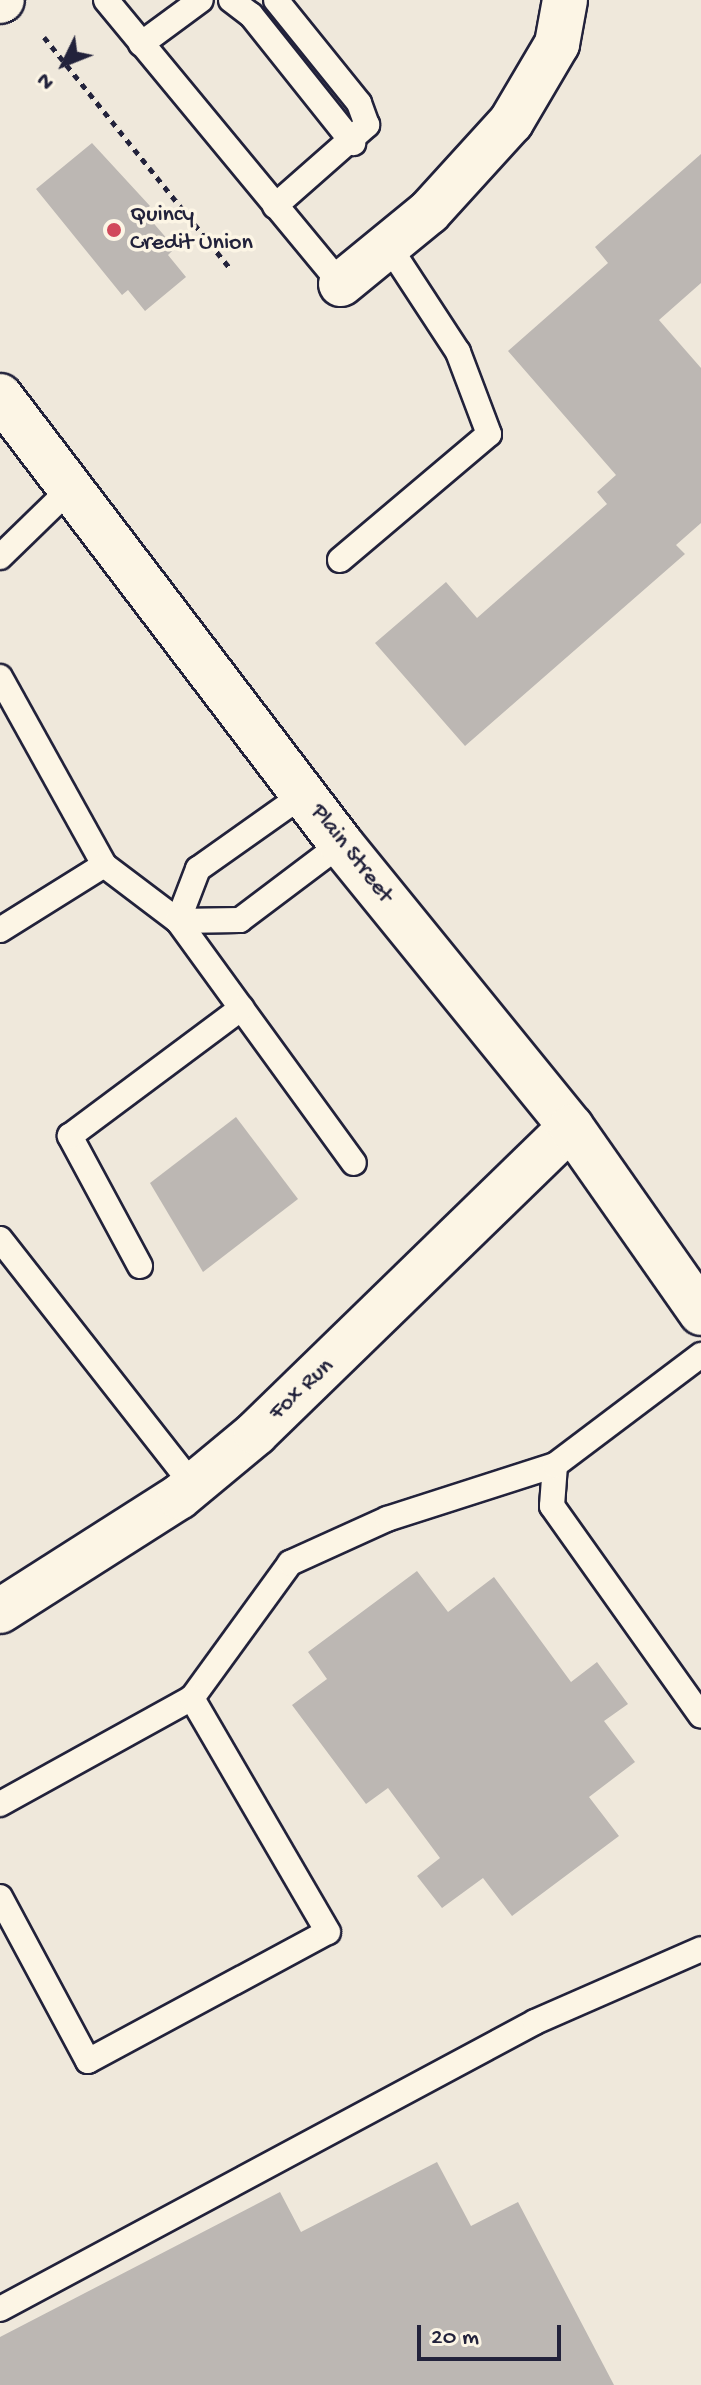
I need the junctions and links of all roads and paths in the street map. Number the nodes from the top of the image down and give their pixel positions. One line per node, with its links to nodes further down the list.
1 (106, 0): 7 (lane)
2 (201, 0): 7 (lane)
3 (231, 0): 8 (lane)
4 (276, 0): 8 (lane)
5 (565, 0): 10 (main road)
6 (44, 37): 11 (path)
7 (141, 44): 9 (lane)
8 (353, 143): 9 (lane)
9 (275, 206): 12 (lane)
10 (388, 245): 12 (main road); 16 (lane)
11 (229, 267)
12 (341, 284)
13 (0, 396): 14 (main road, Plain Street)
14 (71, 488): 15 (lane); 18 (main road, Plain Street)
15 (0, 557)
16 (340, 560)
17 (0, 677): 20 (lane)
18 (304, 794): 19 (main road, Plain Street); 21 (lane)
19 (341, 844): 21 (lane); 24 (main road, Plain Street)
20 (104, 865): 21 (lane); 22 (lane)
21 (178, 921): 23 (lane)
22 (0, 930)
23 (242, 1008): 25 (lane); 27 (lane)
24 (571, 1127): 28 (main road, Plain Street); 31 (main road, Fox Run)
25 (354, 1163)
26 (0, 1239): 31 (lane)
27 (140, 1266)
28 (701, 1313)
29 (701, 1355): 30 (lane)
30 (555, 1465): 33 (lane); 34 (lane)
31 (193, 1485): 32 (main road, Fox Run)
32 (0, 1611)
33 (192, 1698): 35 (lane); 36 (lane)
34 (701, 1716)
35 (0, 1804)
36 (0, 1897)
37 (701, 1949): 38 (lane)
38 (0, 2309)

